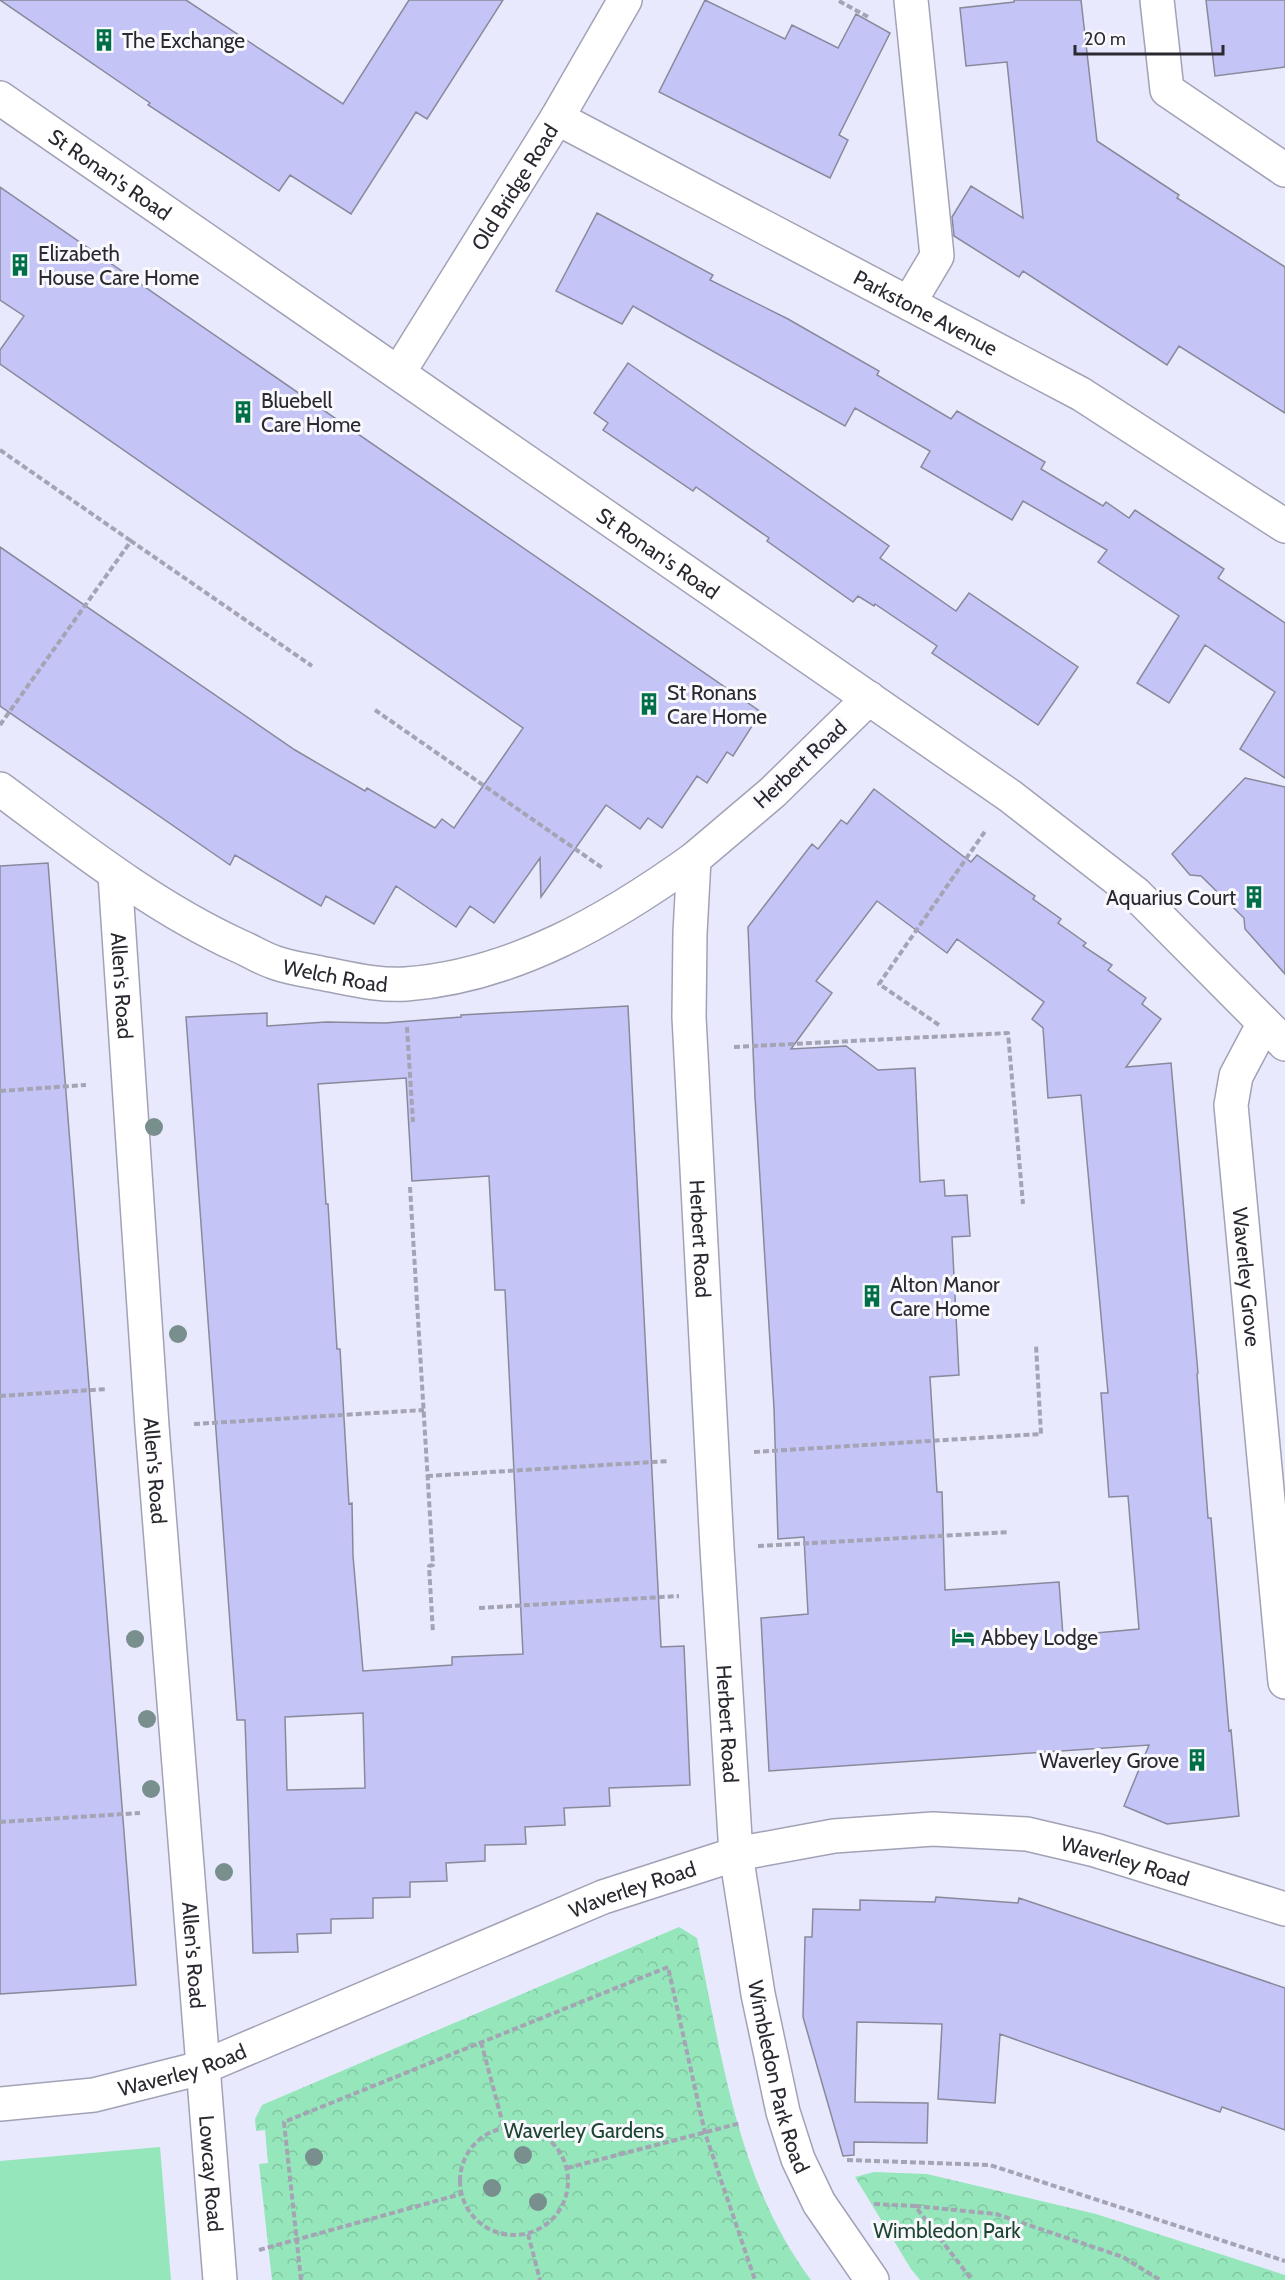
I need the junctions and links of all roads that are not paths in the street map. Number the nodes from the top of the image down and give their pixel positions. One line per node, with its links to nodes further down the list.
1 (625, 0): 5 (street, Old Bridge Road)
2 (911, 0): 7 (street)
3 (1157, 0): 6 (street)
4 (0, 98): 8 (street, St Ronan's Road)
5 (557, 118): 7 (street, Parkstone Avenue); 8 (street, Old Bridge Road)
6 (1285, 170)
7 (909, 303): 9 (street, Parkstone Avenue)
8 (399, 372): 10 (street, St Ronan's Road)
9 (1285, 526)
10 (869, 698): 12 (street, Herbert Road); 14 (street, St Ronan's Road)
11 (0, 789): 13 (street, Welch Road)
12 (694, 859): 13 (street, Welch Road); 16 (street, Herbert Road)
13 (115, 875): 18 (street, Allen's Road)
14 (1274, 1034): 15 (street, Waverley Grove)
15 (1285, 1682)
16 (736, 1854): 17 (street, Waverley Road); 18 (street, Waverley Road); 21 (street, Wimbledon Park Road)
17 (1285, 1909)
18 (201, 2068): 19 (street, Waverley Road); 20 (street, Lowcay Road)
19 (0, 2104)
20 (219, 2271)
21 (872, 2280)

